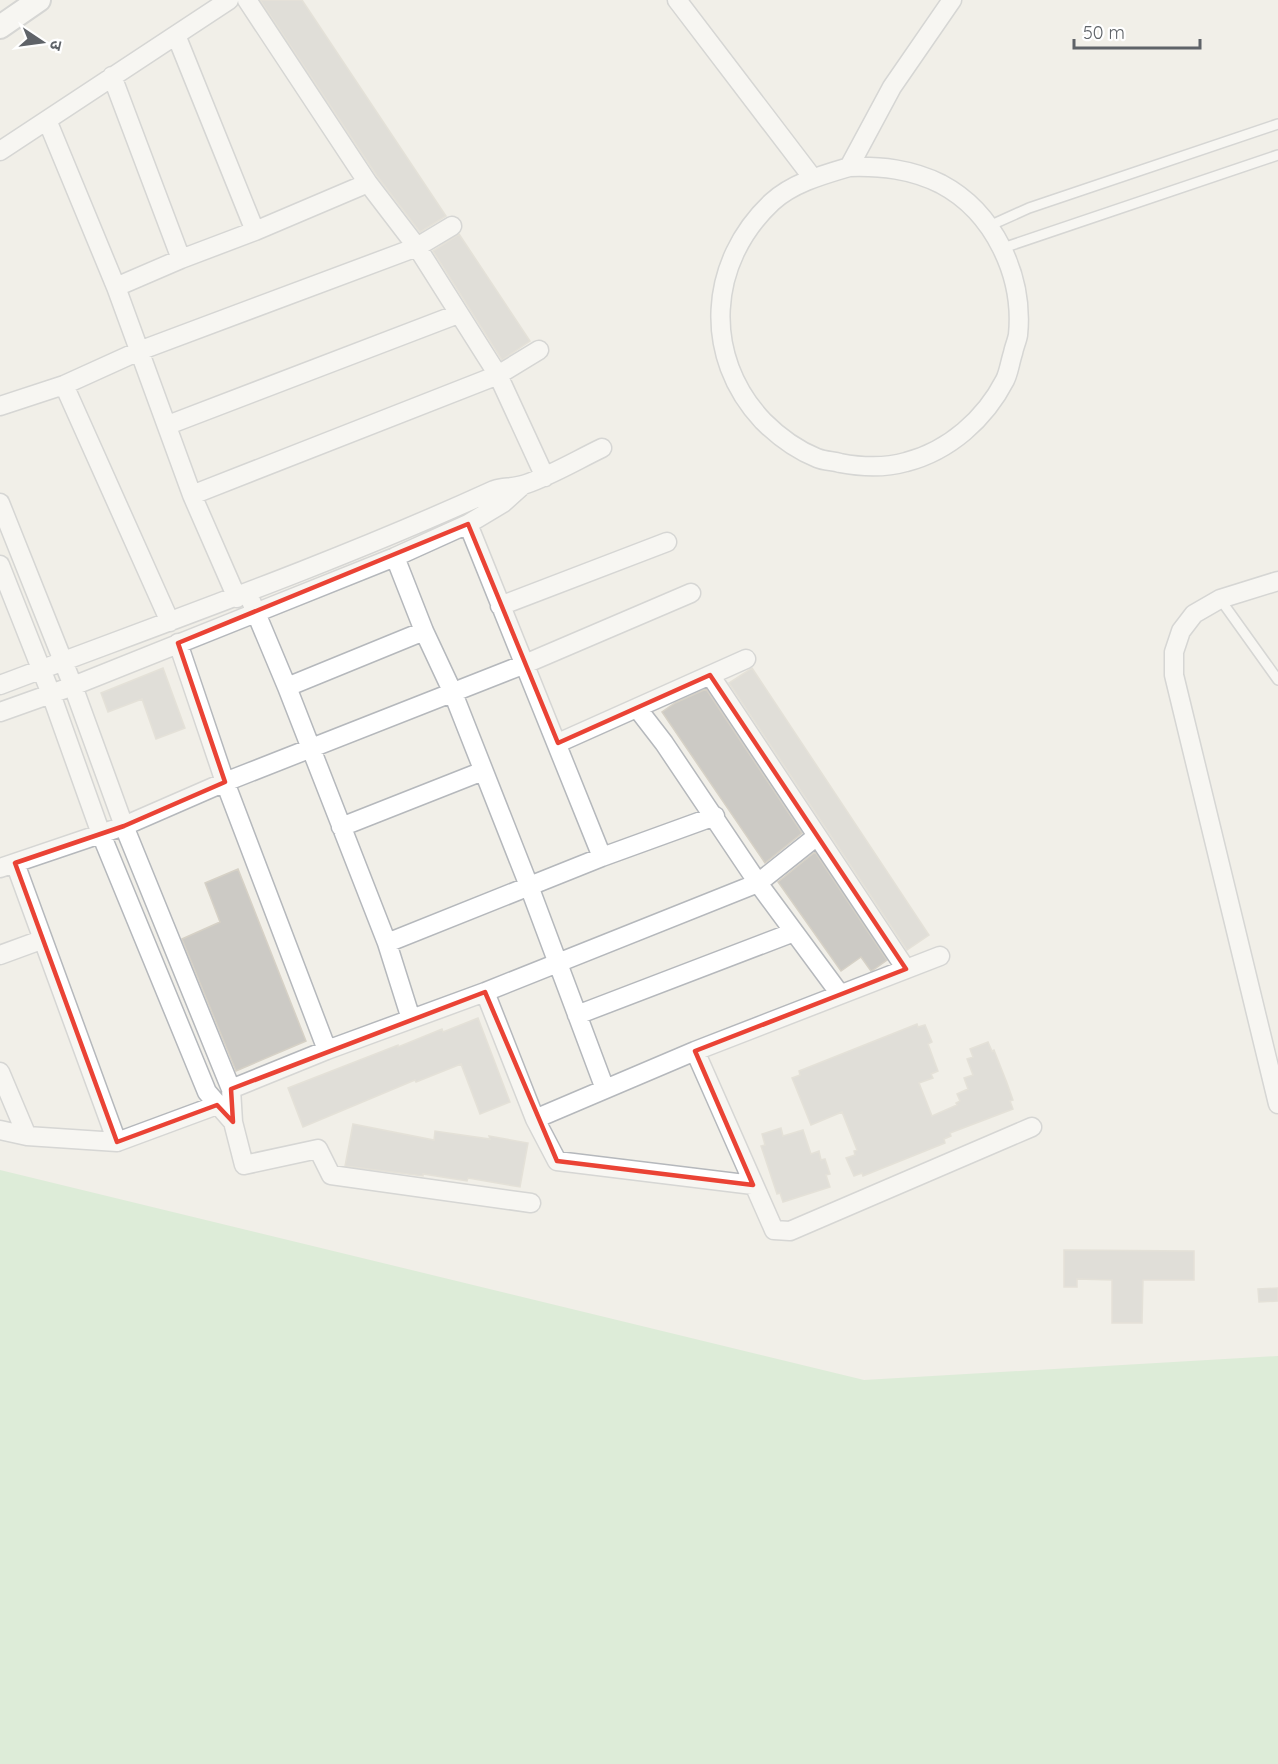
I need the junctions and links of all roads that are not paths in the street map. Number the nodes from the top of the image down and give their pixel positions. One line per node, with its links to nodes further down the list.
1 (39, 0): 6 (street)
2 (229, 0): 7 (street)
3 (247, 0): 15 (street)
4 (677, 0): 14 (street)
5 (952, 0): 13 (street)
6 (0, 27)
7 (176, 35): 8 (street); 18 (street)
8 (112, 76): 9 (street); 21 (street)
9 (47, 120): 11 (street); 22 (street)
10 (1278, 123): 17 (lane)
11 (0, 151)
12 (1278, 155): 20 (lane)
13 (849, 167): 14 (street); 17 (street)
14 (812, 177): 20 (street)
15 (368, 183): 18 (street); 19 (street)
16 (452, 226): 19 (street)
17 (989, 226): 20 (street)
18 (255, 231): 21 (street)
19 (417, 247): 23 (street); 25 (street)
20 (1003, 248)
21 (181, 259): 22 (street)
22 (116, 287): 25 (street)
23 (458, 314): 26 (street); 29 (street)
24 (538, 350): 26 (street)
25 (139, 351): 27 (street); 29 (street)
26 (498, 375): 31 (street); 33 (street)
27 (64, 385): 28 (street); 45 (street)
28 (0, 406)
29 (168, 425): 33 (street)
30 (602, 448): 31 (street)
31 (545, 477): 32 (street)
32 (523, 485): 35 (street); 41 (street)
33 (192, 495): 41 (street)
34 (0, 503): 49 (street)
35 (468, 524): 37 (street); 43 (street)
36 (667, 542): 43 (street)
37 (395, 557): 44 (street); 46 (street)
38 (0, 565): 51 (street)
39 (1278, 581): 42 (street)
40 (691, 593): 50 (street)
41 (242, 596): 44 (street); 45 (street)
42 (1220, 599): 53 (lane); 90 (street)
43 (500, 606): 50 (street)
44 (256, 612): 47 (street); 56 (street)
45 (170, 622): 49 (street)
46 (424, 630): 56 (street); 57 (street)
47 (178, 643): 55 (street); 64 (street)
48 (746, 659): 52 (street)
49 (62, 662): 51 (street); 55 (street)
50 (525, 664): 57 (street); 61 (street)
51 (41, 669): 54 (street); 58 (street)
52 (710, 675): 59 (street); 69 (street)
53 (1278, 680)
54 (0, 685)
55 (73, 686): 58 (street); 66 (street)
56 (287, 687): 62 (street)
57 (453, 693): 62 (street); 63 (street)
58 (51, 694): 60 (street); 68 (street)
59 (637, 708): 61 (street); 65 (street)
60 (0, 712)
61 (558, 743): 70 (street)
62 (311, 749): 64 (street); 67 (street)
63 (483, 771): 67 (street); 73 (street)
64 (225, 782): 66 (street); 85 (street)
65 (715, 816): 70 (street); 72 (street)
66 (124, 826): 68 (street); 88 (street)
67 (341, 827): 76 (street)
68 (101, 834): 71 (street); 91 (street)
69 (817, 836): 72 (street); 80 (street)
70 (602, 857): 73 (street)
71 (4, 865): 75 (street)
72 (758, 883): 74 (street); 79 (street)
73 (529, 886): 76 (street); 79 (street)
74 (794, 932): 82 (street); 83 (street)
75 (41, 940): 77 (street); 97 (street)
76 (387, 943): 84 (street)
77 (0, 955)
78 (940, 956): 80 (street)
79 (557, 963): 81 (street); 83 (street)
80 (906, 969): 82 (street)
81 (485, 992): 84 (street); 92 (street)
82 (840, 994): 86 (street)
83 (577, 1015): 89 (street)
84 (411, 1019): 85 (street)
85 (327, 1050): 88 (street)
86 (694, 1051): 89 (street); 98 (street)
87 (0, 1072): 96 (street)
88 (231, 1089): 93 (street)
89 (605, 1089): 92 (street)
90 (1278, 1104)
91 (218, 1105): 93 (street); 97 (street)
92 (535, 1119): 98 (street)
93 (233, 1122): 99 (street)
94 (1032, 1127): 98 (street)
95 (0, 1130): 96 (street)
96 (27, 1136): 97 (street)
97 (117, 1142)
98 (753, 1185)
99 (531, 1203)

